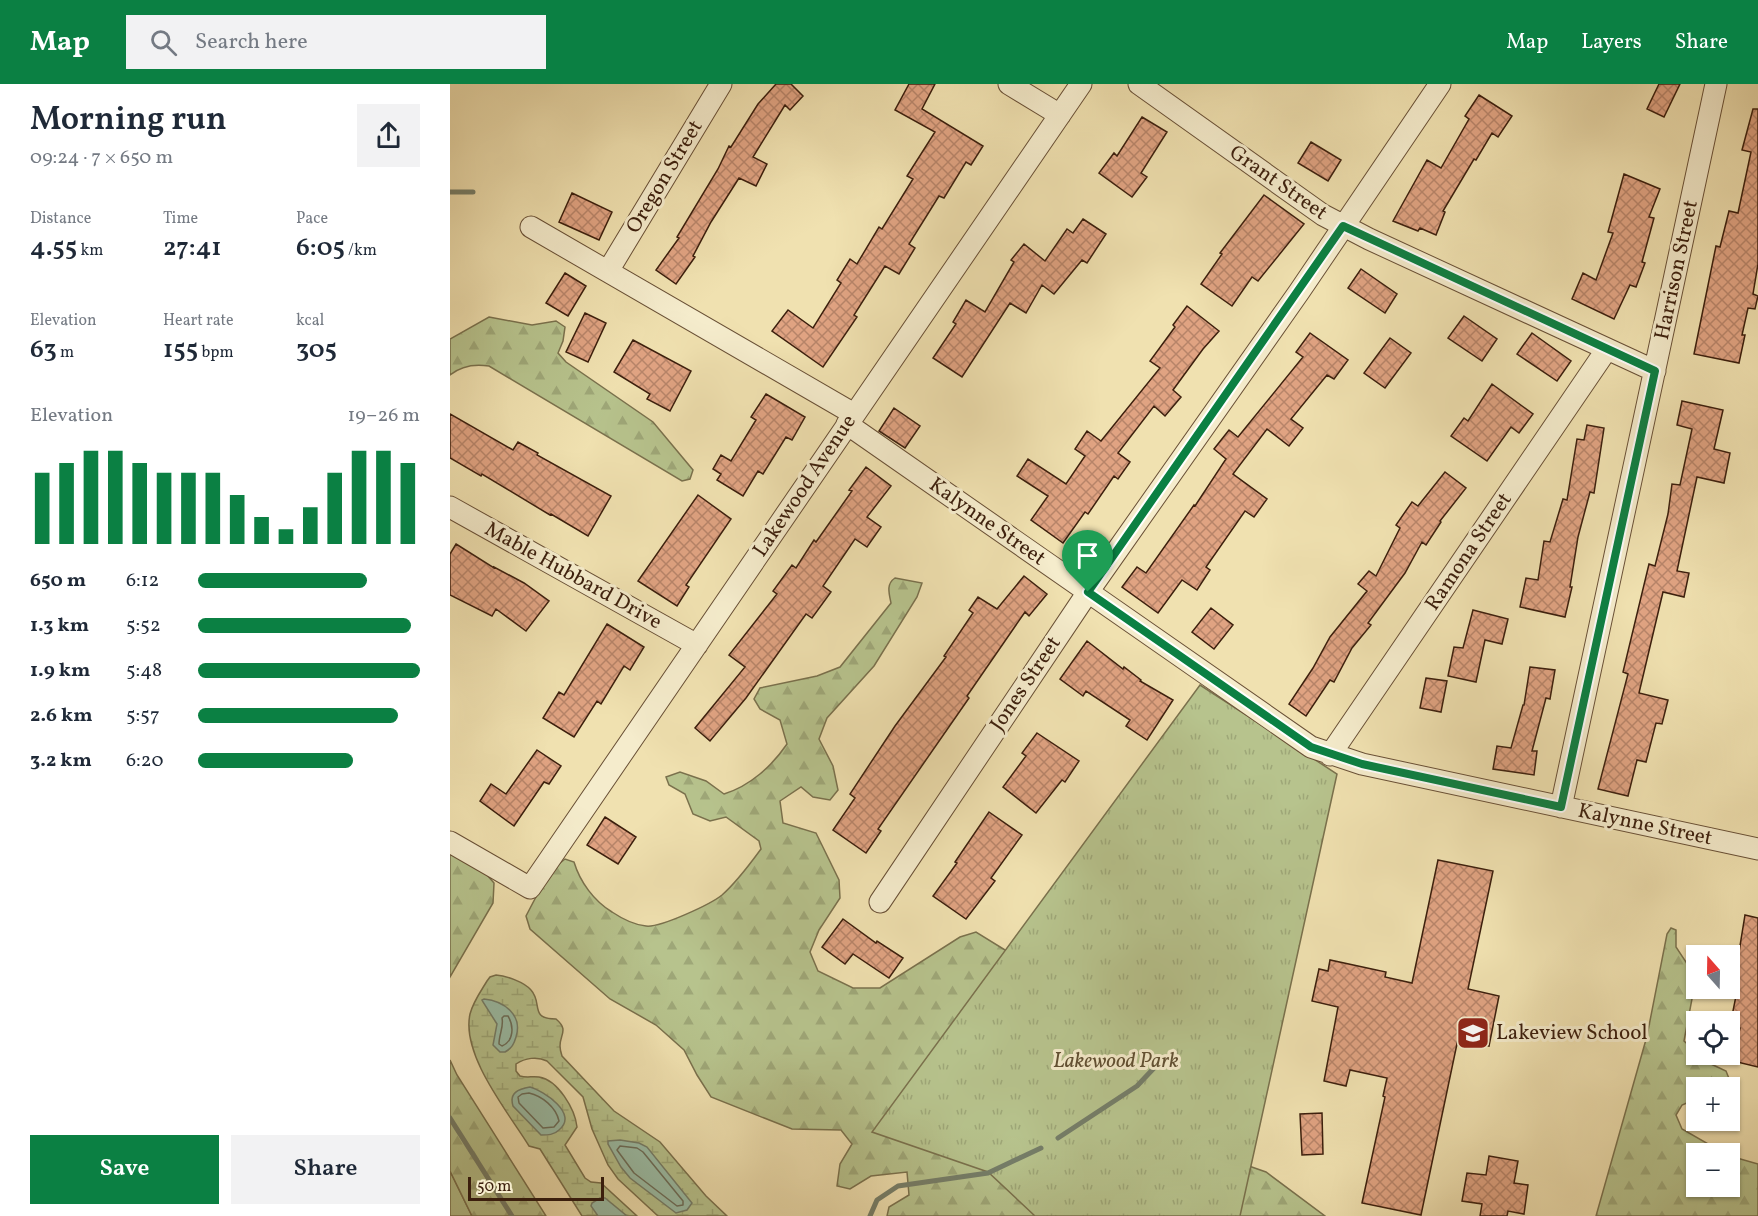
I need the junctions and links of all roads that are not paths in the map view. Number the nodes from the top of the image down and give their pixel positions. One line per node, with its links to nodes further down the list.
1 (721, 84): 10 (street, Oregon Street)
2 (1009, 84): 7 (street)
3 (1081, 84): 7 (street, Lakewood Avenue)
4 (1139, 84): 8 (street, Grant Street)
5 (1440, 84): 8 (street, Jones Street)
6 (1716, 84): 12 (street, Harrison Street)
7 (1060, 115): 13 (street, Lakewood Avenue)
8 (1343, 226): 11 (street, Grant Street); 15 (street, Jones Street)
9 (531, 227): 10 (street, Kalynne Street)
10 (608, 271): 13 (street, Kalynne Street)
11 (1607, 349): 12 (street, Grant Street); 17 (street, Ramona Street)
12 (1655, 371): 18 (street, Harrison Street)
13 (851, 419): 15 (street, Kalynne Street); 16 (street, Lakewood Avenue)
14 (450, 507): 16 (street, Mable Hubbard Drive)
15 (1088, 592): 17 (street, Kalynne Street); 21 (street, Jones Street)
16 (697, 645): 19 (street, Lakewood Avenue)
17 (1330, 755): 18 (street, Kalynne Street)
18 (1561, 807): 20 (street, Kalynne Street)
19 (450, 842)
20 (1758, 849)
21 (880, 902)

